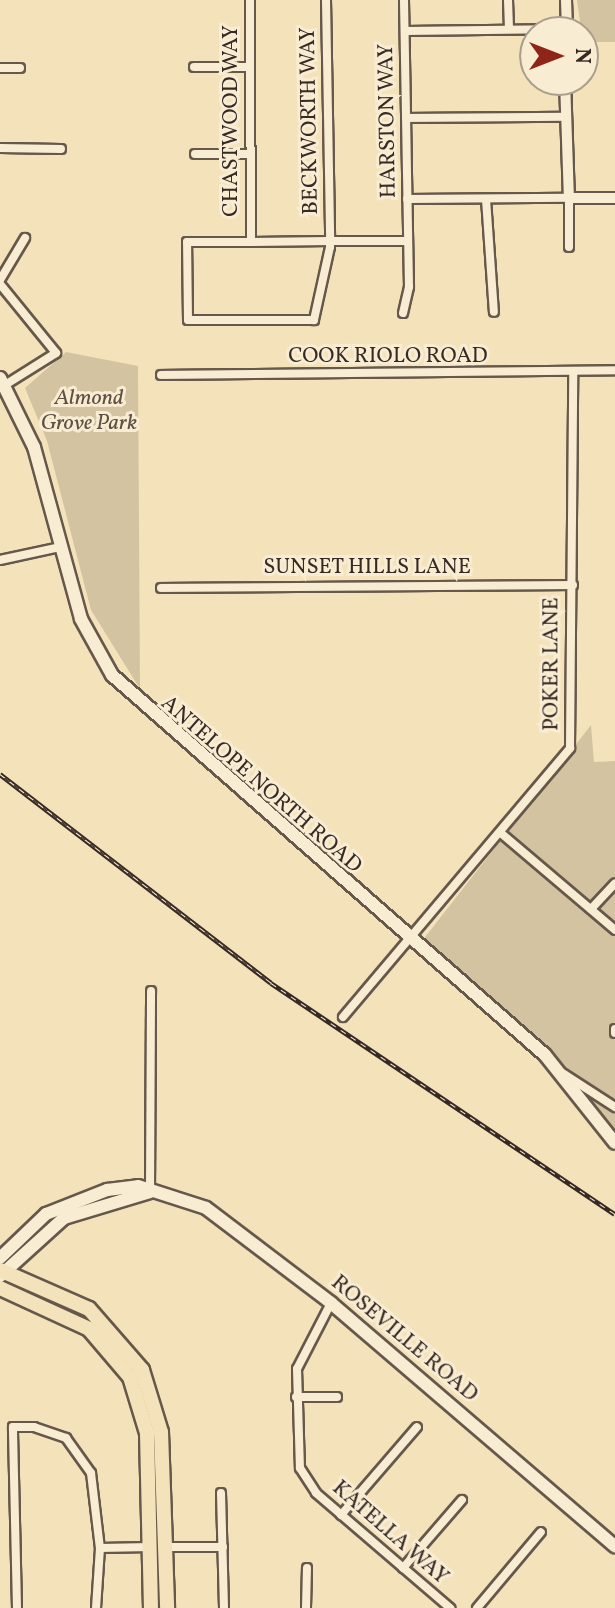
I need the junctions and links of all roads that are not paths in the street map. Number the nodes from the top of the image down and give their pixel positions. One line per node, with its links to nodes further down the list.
1 (250, 0): 9 (street, CHASTWOOD WAY)
2 (326, 0): 24 (street, BECKWORTH WAY)
3 (404, 0): 7 (street, HARSTON WAY)
4 (508, 0): 5 (street)
5 (509, 29): 6 (street); 7 (street)
6 (519, 29)
7 (405, 31): 14 (street, HARSTON WAY)
8 (194, 67): 9 (street)
9 (249, 67): 18 (street, CHASTWOOD WAY)
10 (0, 68): 11 (street)
11 (20, 68)
12 (565, 96): 13 (street)
13 (565, 117): 14 (street); 19 (street)
14 (406, 118): 21 (street, HARSTON WAY)
15 (0, 148): 16 (street)
16 (61, 149)
17 (195, 154): 18 (street)
18 (250, 154): 26 (street, CHASTWOOD WAY)
19 (569, 198): 20 (street); 22 (street); 27 (street)
20 (615, 198)
21 (407, 199): 22 (street); 25 (street, HARSTON WAY)
22 (486, 199): 29 (street)
23 (25, 238): 28 (street)
24 (330, 241): 25 (street); 26 (street); 26 (street, BECKWORTH WAY)
25 (408, 241): 30 (street, HARSTON WAY)
26 (251, 242)
27 (569, 247)
28 (0, 282): 34 (street)
29 (494, 312)
30 (403, 313)
31 (615, 370): 32 (street, COOK RIOLO ROAD)
32 (573, 371): 33 (street, COOK RIOLO ROAD); 37 (street, POKER LANE)
33 (161, 375)
34 (2, 382): 35 (main road, ANTELOPE NORTH ROAD)
35 (60, 547): 36 (street); 43 (main road, ANTELOPE NORTH ROAD)
36 (0, 560)
37 (573, 585): 38 (street, SUNSET HILLS LANE); 39 (street, POKER LANE)
38 (161, 588)
39 (502, 834): 41 (street); 43 (street, POKER LANE)
40 (615, 883): 41 (street)
41 (591, 909): 42 (street)
42 (615, 930)
43 (409, 940): 45 (street, POKER LANE); 46 (main road, ANTELOPE NORTH ROAD)
44 (151, 991): 49 (street)
45 (343, 1017)
46 (563, 1073): 47 (street); 48 (main road, ANTELOPE NORTH ROAD)
47 (615, 1107)
48 (615, 1143)
49 (150, 1192): 50 (main road); 52 (main road, ROSEVILLE ROAD)
50 (1, 1269): 61 (main road)
51 (0, 1288): 61 (main road)
52 (331, 1303): 53 (street, KATELLA WAY); 60 (main road, ROSEVILLE ROAD)
53 (296, 1397): 54 (street); 58 (street, KATELLA WAY)
54 (337, 1397)
55 (417, 1427): 58 (street)
56 (221, 1493): 62 (street)
57 (462, 1500): 65 (street)
58 (341, 1515): 65 (street, KATELLA WAY)
59 (541, 1532): 73 (street)
60 (615, 1546)
61 (158, 1547): 62 (street); 63 (street); 66 (main road); 69 (main road)
62 (223, 1547): 70 (street)
63 (100, 1548): 67 (street); 68 (street)
64 (307, 1568): 71 (street)
65 (403, 1568): 72 (street, KATELLA WAY)
66 (166, 1602)
67 (17, 1608)
68 (96, 1608)
69 (151, 1608)
70 (224, 1608)
71 (306, 1608)
72 (450, 1608)
73 (477, 1608)

